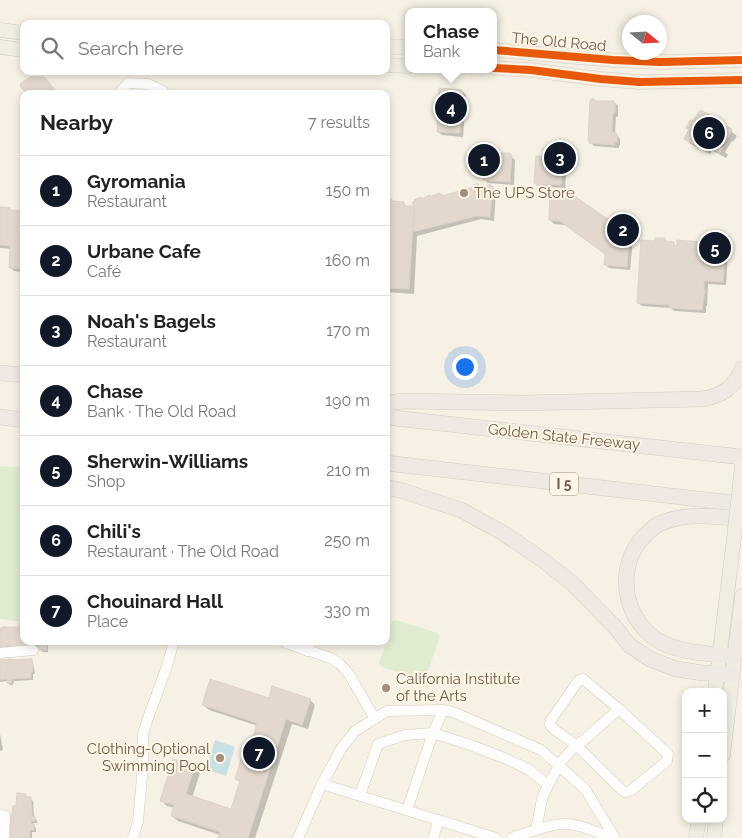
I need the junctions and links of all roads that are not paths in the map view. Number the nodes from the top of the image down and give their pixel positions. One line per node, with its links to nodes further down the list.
1 (0, 30): 2 (main road)
2 (20, 32)
3 (0, 47): 6 (main road)
4 (390, 47): 5 (main road)
5 (405, 47)
6 (20, 50)
7 (497, 50): 8 (main road, The Old Road)
8 (742, 60)
9 (390, 65): 10 (main road)
10 (405, 66)
11 (497, 68): 12 (main road, The Old Road)
12 (742, 80)
13 (122, 90): 14 (street)
14 (161, 90)
15 (742, 370): 18 (highway)
16 (0, 373): 17 (highway)
17 (20, 375)
18 (390, 403)
19 (390, 417): 22 (highway, Golden State Freeway)
20 (0, 418): 21 (highway)
21 (20, 420)
22 (739, 458): 32 (main road, bridge)
23 (390, 463): 25 (highway, I 5)
24 (390, 488): 34 (highway)
25 (742, 504)
26 (742, 520): 32 (highway)
27 (742, 596): 32 (main road)
28 (742, 627): 32 (highway)
29 (173, 645): 53 (street)
30 (309, 646): 38 (street)
31 (33, 650): 33 (street)
32 (730, 651): 34 (main road)
33 (0, 652)
34 (725, 674): 35 (main road); 40 (main road)
35 (717, 688)
36 (619, 709): 41 (street); 41 (street); 41 (street)
37 (443, 710): 38 (street); 39 (street); 42 (street)
38 (375, 718): 43 (street)
39 (433, 732): 44 (street); 45 (street); 46 (street)
40 (724, 733)
41 (576, 744): 42 (street)
42 (559, 765): 44 (street); 58 (street)
43 (322, 784): 45 (street); 54 (street)
44 (548, 785): 51 (street)
45 (360, 795): 46 (street)
46 (407, 810): 48 (street)
47 (0, 815): 52 (street)
48 (439, 820): 55 (street); 56 (street)
49 (698, 823): 59 (main road)
50 (716, 823): 60 (main road)
51 (536, 830): 57 (street); 58 (street)
52 (4, 838)
53 (133, 838)
54 (298, 838)
55 (433, 838)
56 (496, 838)
57 (512, 838)
58 (613, 838)
59 (696, 838)
60 (714, 838)

